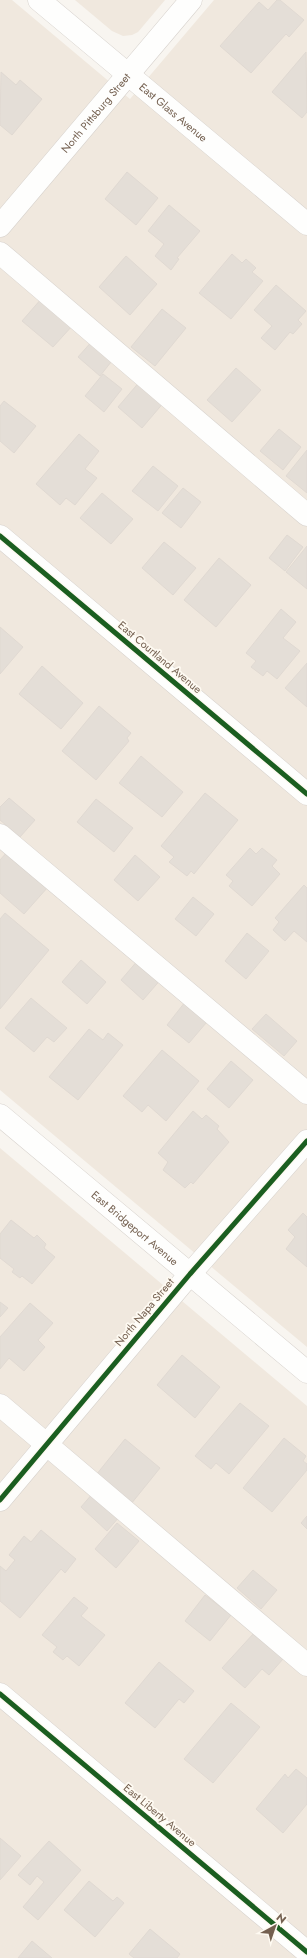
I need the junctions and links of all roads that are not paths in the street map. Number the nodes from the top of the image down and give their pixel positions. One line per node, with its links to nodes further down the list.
1 (39, 0): 3 (street, East Glass Avenue)
2 (191, 0): 3 (street, North Pittsburg Street)
3 (128, 74): 4 (street, East Glass Avenue); 5 (street, North Pittsburg Street)
4 (307, 224)
5 (0, 226)
6 (0, 253): 7 (street)
7 (307, 515)
8 (0, 536): 9 (street, East Courtland Avenue)
9 (307, 794)
10 (0, 835): 11 (street)
11 (307, 1093)
12 (0, 1114): 14 (street, East Bridgeport Avenue)
13 (307, 1141): 14 (street, North Napa Street)
14 (190, 1274): 15 (street, East Bridgeport Avenue); 17 (street, North Napa Street)
15 (307, 1372)
16 (0, 1405): 17 (street)
17 (46, 1444): 18 (street, North Napa Street); 19 (street)
18 (0, 1500)
19 (307, 1665)
20 (0, 1694): 21 (street, East Liberty Avenue)
21 (307, 1952)

